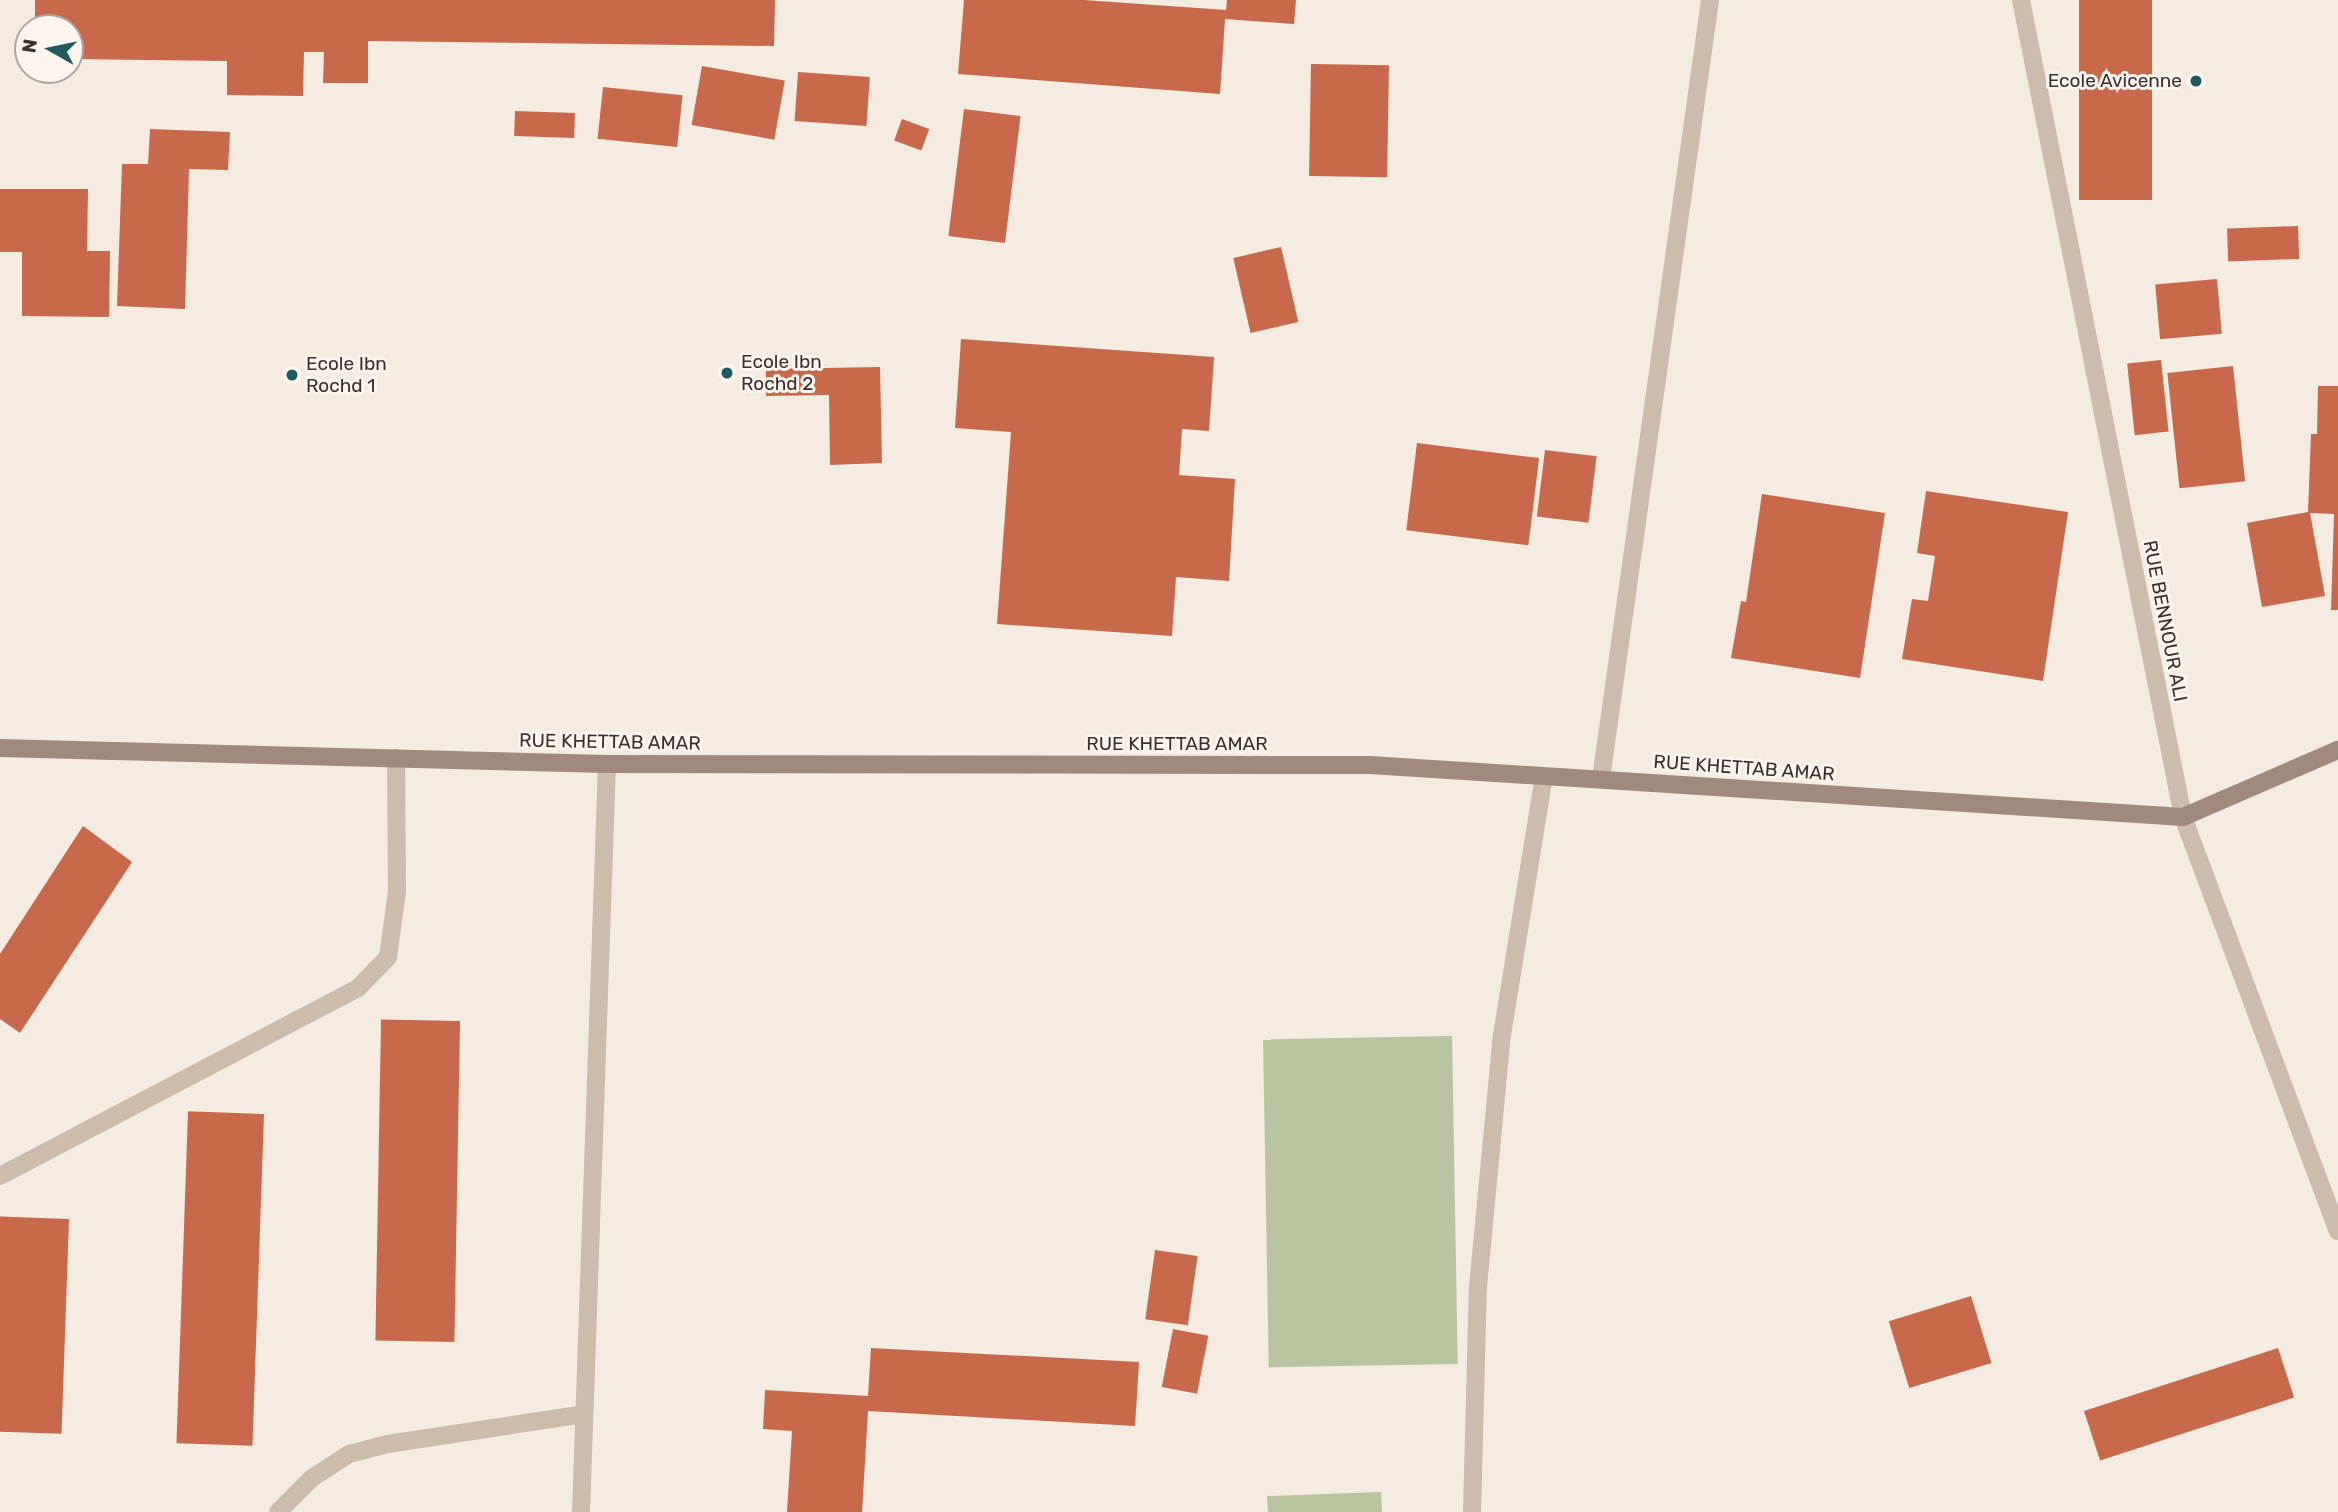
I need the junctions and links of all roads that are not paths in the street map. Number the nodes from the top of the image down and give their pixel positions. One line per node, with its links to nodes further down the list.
1 (1710, 0): 8 (street)
2 (2021, 0): 9 (street, RUE BENNOUR ALI)
3 (0, 748): 5 (main road, RUE KHETTAB AMAR)
4 (2338, 750): 9 (main road, RUE KHETTAB AMAR)
5 (396, 758): 6 (main road, RUE KHETTAB AMAR); 10 (street)
6 (607, 764): 7 (main road, RUE KHETTAB AMAR); 12 (street)
7 (1544, 776): 8 (main road, RUE KHETTAB AMAR); 15 (street)
8 (1601, 779): 9 (main road, RUE KHETTAB AMAR)
9 (2182, 817): 11 (street, RUE BENNOUR ALI)
10 (0, 1176)
11 (2338, 1231)
12 (584, 1415): 13 (street); 14 (street)
13 (278, 1512)
14 (581, 1512)
15 (1472, 1512)

